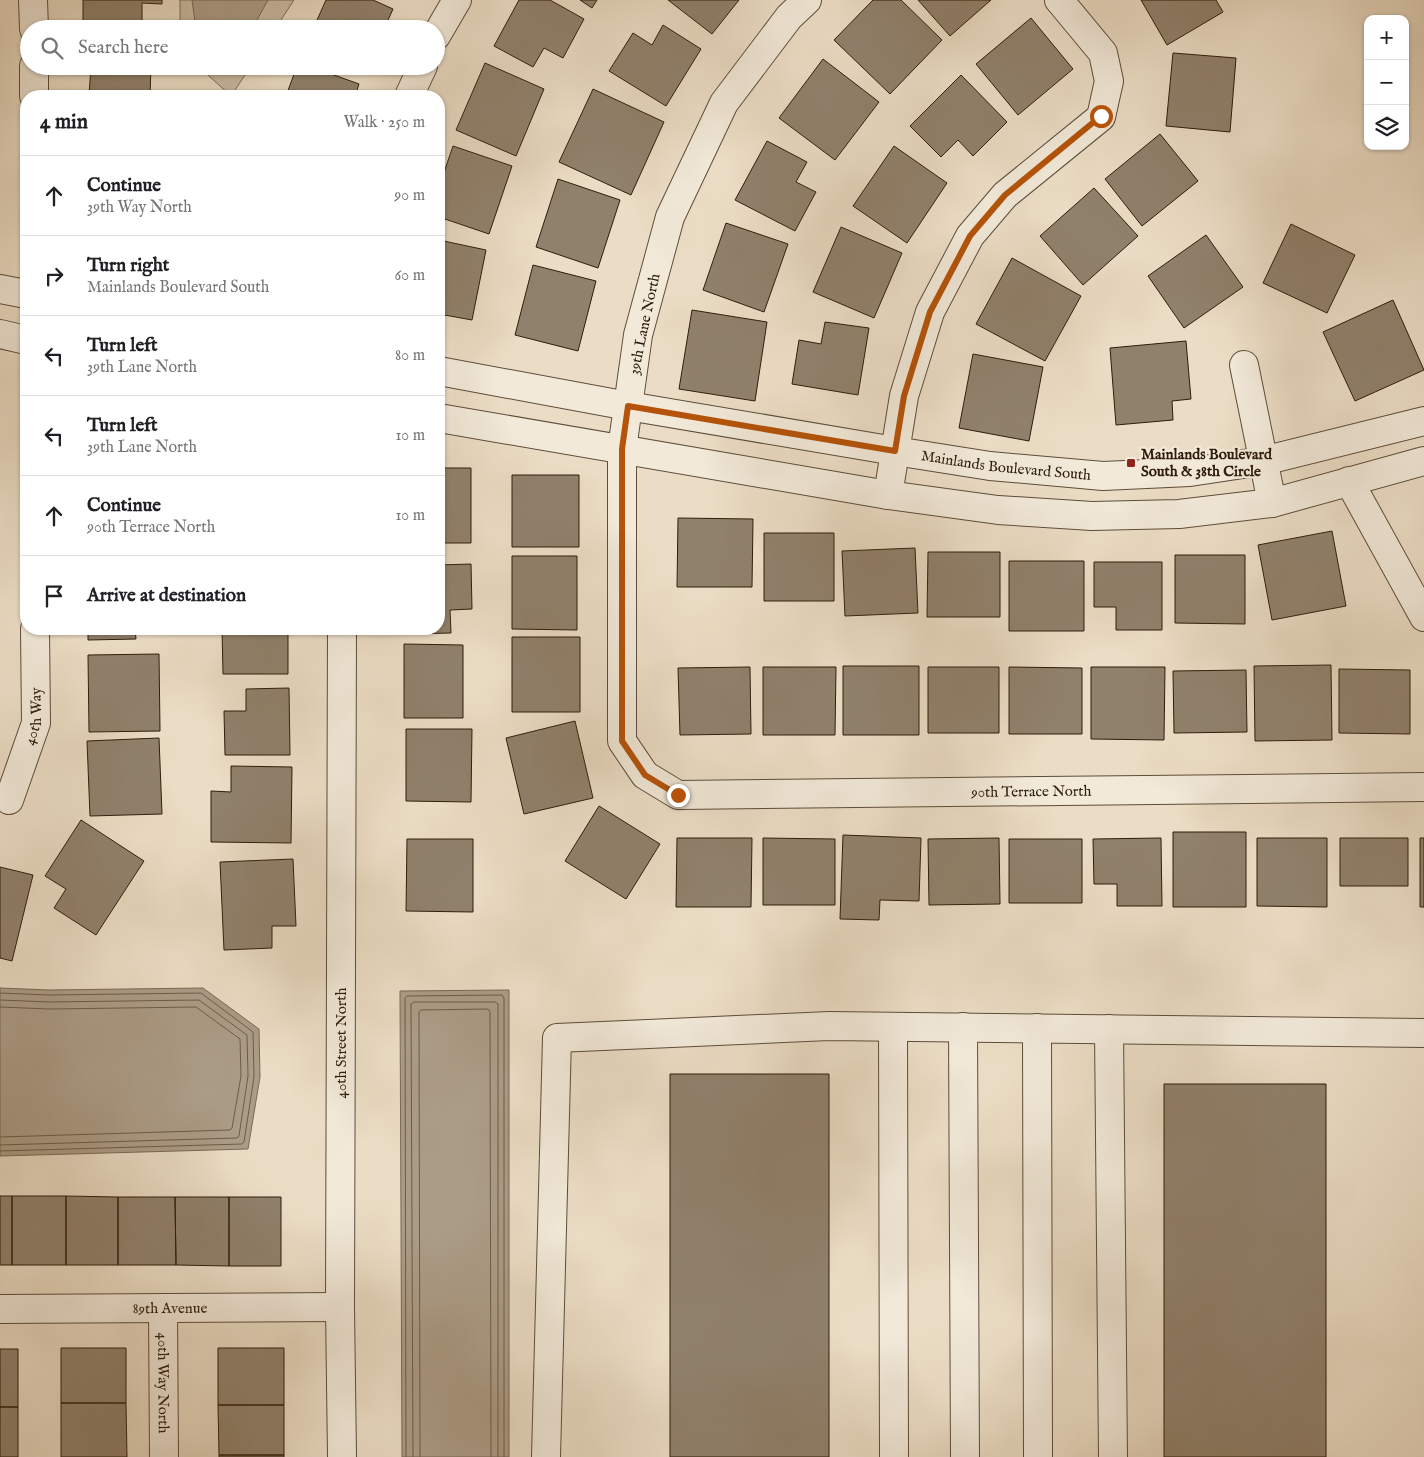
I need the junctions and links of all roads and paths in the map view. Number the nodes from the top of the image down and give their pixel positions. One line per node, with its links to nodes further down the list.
1 (33, 0): 5 (street)
2 (457, 0): 6 (street)
3 (807, 0): 17 (street, 39th Lane North)
4 (1059, 0): 21 (street)
5 (34, 20)
6 (445, 21)
7 (34, 75): 9 (street)
8 (419, 75): 10 (street)
9 (34, 90)
10 (412, 90)
11 (0, 289): 12 (street)
12 (20, 293)
13 (0, 334): 14 (street)
14 (20, 339)
15 (1244, 365): 22 (street)
16 (445, 372): 17 (street, Mainlands Boulevard South)
17 (628, 406): 20 (street, 39th Lane North); 21 (street, Mainlands Boulevard South)
18 (445, 419): 20 (street)
19 (1424, 421): 22 (street, Mainlands Boulevard South)
20 (622, 449): 25 (street); 30 (street, 39th Lane North)
21 (895, 451): 22 (street, Mainlands Boulevard South); 25 (street)
22 (1264, 461): 26 (street)
23 (1424, 461): 24 (street)
24 (1349, 481): 26 (street); 27 (street)
25 (888, 496): 26 (street)
26 (1272, 503)
27 (1424, 617)
28 (35, 635): 32 (street, 40th Way)
29 (342, 635): 38 (street, 40th Street North)
30 (645, 775): 31 (street, 90th Terrace North)
31 (1424, 787)
32 (9, 800)
33 (893, 1027): 34 (street); 43 (street); 44 (street)
34 (963, 1027): 35 (street); 45 (street)
35 (1037, 1028): 36 (street); 46 (street)
36 (1110, 1029): 37 (street); 47 (street)
37 (1424, 1033)
38 (340, 1307): 39 (street, 89th Avenue); 42 (street, 40th Street North)
39 (162, 1308): 40 (street, 89th Avenue); 41 (street, 40th Way North)
40 (0, 1309)
41 (164, 1457)
42 (342, 1457)
43 (546, 1457)
44 (894, 1457)
45 (966, 1457)
46 (1038, 1457)
47 (1113, 1457)

